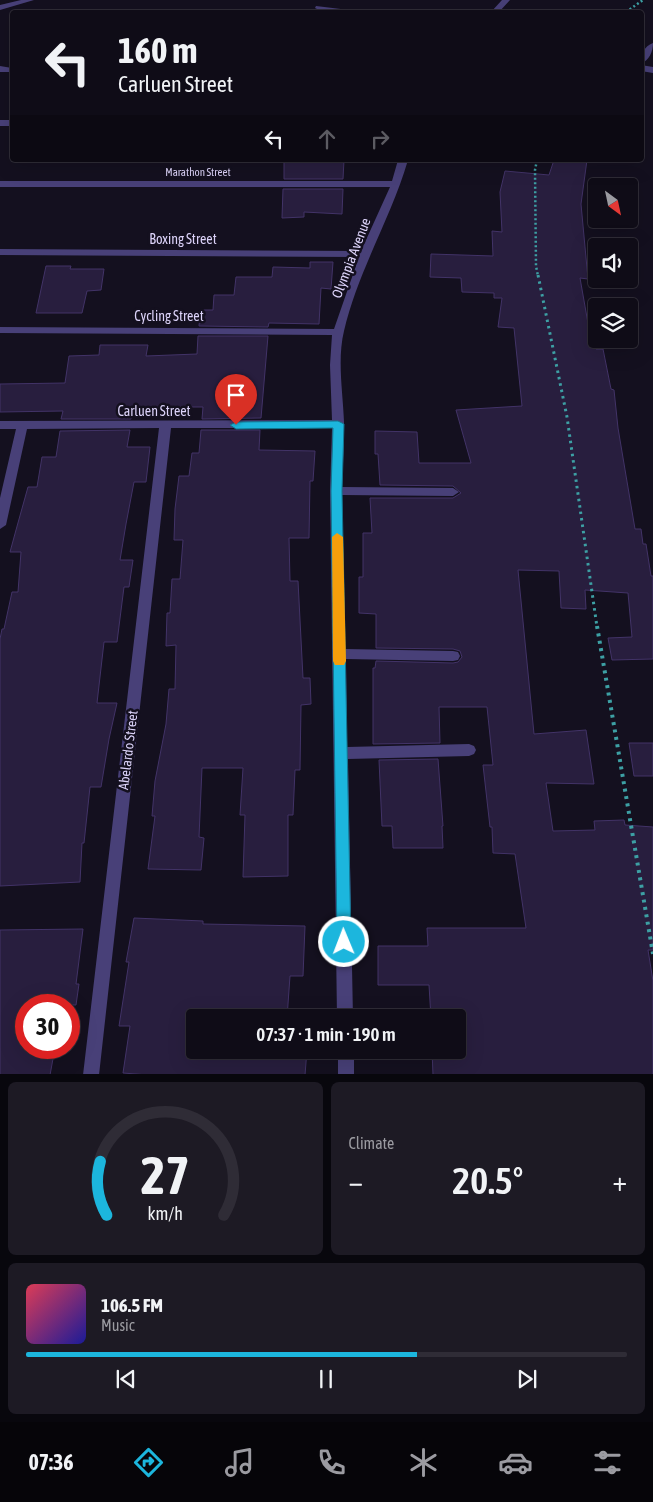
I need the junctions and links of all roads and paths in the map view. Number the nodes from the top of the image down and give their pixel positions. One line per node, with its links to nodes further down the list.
1 (30, 0): 4 (street)
2 (506, 0): 7 (street)
3 (643, 0): 8 (path)
4 (0, 8)
5 (319, 8): 6 (street)
6 (334, 10)
7 (497, 10)
8 (629, 10)
9 (653, 46): 10 (street)
10 (644, 57)
11 (402, 162): 14 (street, Olympia Avenue)
12 (537, 162): 30 (path)
13 (0, 184): 14 (street, Marathon Street)
14 (396, 184): 16 (street, Olympia Avenue)
15 (0, 252): 16 (street, Boxing Street)
16 (365, 254): 18 (street, Olympia Avenue)
17 (0, 330): 18 (street, Cycling Street)
18 (338, 332): 19 (street, Olympia Avenue)
19 (338, 424): 22 (street, Carluen Street); 23 (street, Olympia Avenue)
20 (0, 425): 21 (street, Carluen Street)
21 (22, 426): 22 (street, Carluen Street); 25 (street)
22 (165, 426): 33 (street, Abelardo Street)
23 (336, 491): 24 (street); 26 (street, Olympia Avenue)
24 (453, 492)
25 (0, 525)
26 (339, 654): 27 (street); 29 (street, Olympia Avenue)
27 (453, 656)
28 (469, 750): 29 (street)
29 (341, 753): 31 (street, Olympia Avenue)
30 (653, 954)
31 (345, 1009)
32 (346, 1059): 34 (street)
33 (91, 1074)
34 (346, 1074)

